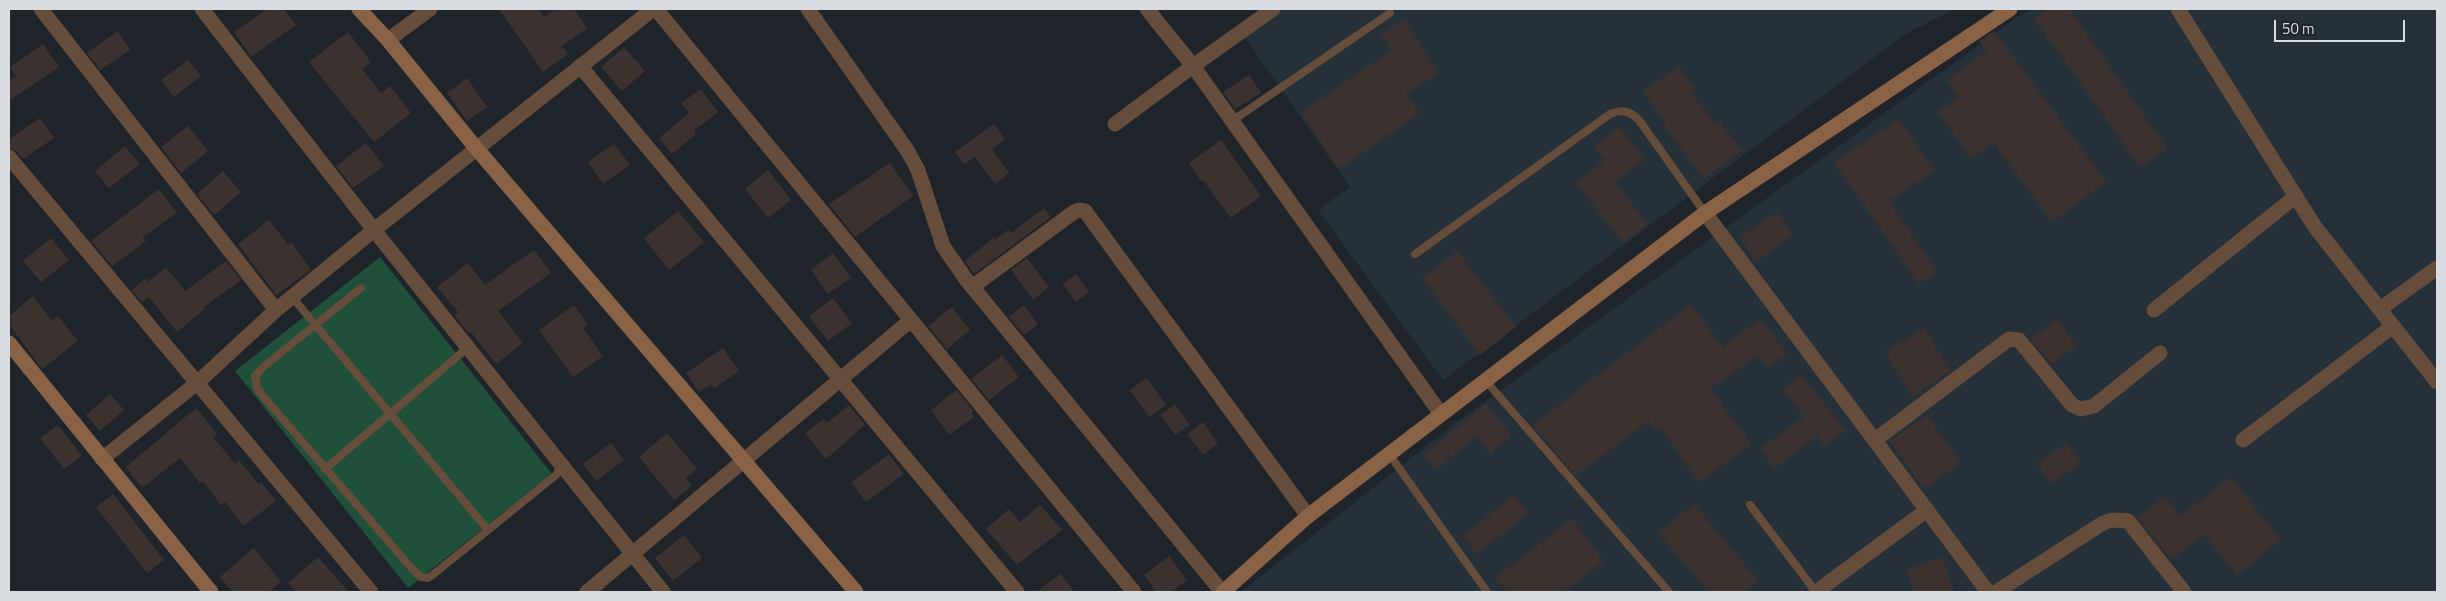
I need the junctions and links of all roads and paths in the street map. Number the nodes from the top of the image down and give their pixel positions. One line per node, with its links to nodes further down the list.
1 (41, 9): 29 (street)
2 (202, 9): 21 (street)
3 (359, 9): 12 (street)
4 (430, 9): 12 (street)
5 (655, 9): 13 (street); 31 (street)
6 (808, 9): 25 (street)
7 (1147, 9): 14 (street)
8 (1273, 9): 14 (street)
9 (2010, 9): 20 (street)
10 (2178, 9): 19 (street)
11 (1390, 13): 15 (lane)
12 (388, 40): 17 (street)
13 (580, 66): 17 (street); 38 (street)
14 (1193, 66): 15 (street); 16 (street)
15 (1232, 121): 42 (street)
16 (1115, 124)
17 (476, 148): 21 (street); 47 (street)
18 (9, 157): 40 (street)
19 (2296, 196): 28 (street); 30 (street)
20 (1705, 213): 22 (lane); 37 (street); 43 (street)
21 (374, 230): 27 (street); 53 (street)
22 (1415, 254)
23 (2437, 268): 28 (street)
24 (400, 270): 35 (lane)
25 (972, 287): 51 (street); 61 (street)
26 (361, 288): 32 (lane)
27 (292, 297): 29 (street); 32 (lane)
28 (2380, 309): 33 (street)
29 (276, 310): 40 (street)
30 (2154, 310)
31 (911, 320): 38 (street); 60 (street)
32 (316, 325): 41 (lane); 48 (lane)
33 (2393, 326): 39 (street); 44 (street)
34 (9, 343): 46 (street)
35 (465, 350): 41 (lane); 52 (lane)
36 (2160, 353): 43 (street)
37 (1485, 380): 42 (street); 63 (lane)
38 (841, 381): 47 (street); 59 (street)
39 (2437, 382)
40 (197, 383): 46 (street); 55 (street)
41 (390, 414): 48 (lane); 52 (lane)
42 (1441, 414): 45 (street)
43 (1875, 440): 50 (street)
44 (2243, 440)
45 (1389, 454): 51 (street); 62 (lane)
46 (102, 459): 54 (street)
47 (746, 461): 53 (street); 58 (street)
48 (325, 469): 52 (lane)
49 (1750, 505): 64 (lane)
50 (1927, 510): 64 (street); 65 (street)
51 (1308, 516): 61 (street)
52 (488, 530)
53 (632, 554): 56 (street); 57 (street)
54 (211, 592)
55 (371, 592)
56 (587, 592)
57 (663, 592)
58 (856, 592)
59 (1016, 592)
60 (1134, 592)
61 (1222, 592)
62 (1487, 592)
63 (1668, 592)
64 (1816, 592)
65 (1988, 592)
66 (1996, 592): 67 (street)
67 (2184, 592)

